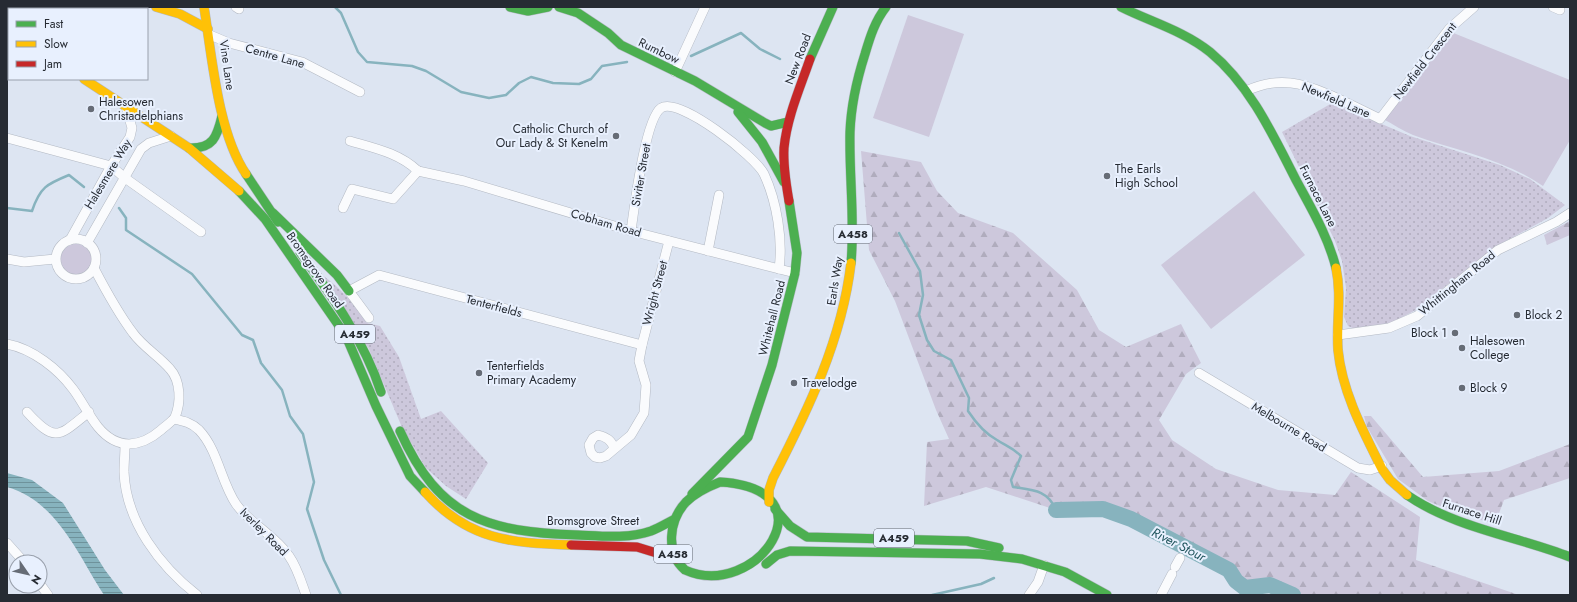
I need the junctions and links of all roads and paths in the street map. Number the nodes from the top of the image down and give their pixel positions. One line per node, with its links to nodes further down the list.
1 (156, 7): 12 (main road, Vine Lane)
2 (204, 7): 12 (main road)
3 (510, 7): 4 (main road)
4 (548, 7)
5 (559, 7): 11 (main road, Rumbow)
6 (705, 7): 13 (street)
7 (833, 7): 21 (main road, New Road / A458)
8 (886, 7): 60 (main road, Earls Way / A458)
9 (1121, 7): 15 (main road, Furnace Lane)
10 (1474, 7): 20 (street, Newfield Crescent)
11 (580, 10): 13 (main road, Rumbow)
12 (209, 32): 16 (street, Centre Lane); 19 (main road, Vine Lane)
13 (675, 72): 17 (main road, Rumbow)
14 (86, 80): 18 (main road, Bromsgrove Road / A459)
15 (1246, 91): 20 (street, Newfield Lane); 47 (main road, Furnace Lane)
16 (360, 92)
17 (733, 105): 21 (main road, Rumbow); 29 (main road, Rumbow)
18 (126, 106): 22 (main road, Bromsgrove Road / A459); 26 (street, Halesmere Way)
19 (222, 113): 25 (main road); 32 (main road, Bromsgrove Road / A459)
20 (1380, 119)
21 (788, 122): 29 (main road, Whitehall Road / A458)
22 (171, 136): 25 (main road, Bromsgrove Road / A459); 28 (street, Halesmere Way)
23 (7, 138): 26 (street)
24 (350, 141): 27 (street)
25 (190, 148): 62 (main road, Bromsgrove Road / A459)
26 (111, 166): 28 (street); 36 (street, Halesmere Way)
27 (418, 171): 31 (street); 34 (street, Cobham Road)
28 (125, 178): 35 (street); 38 (street, Halesmere Way)
29 (786, 186): 44 (main road, Whitehall Road / A458)
30 (719, 195): 39 (street)
31 (343, 208)
32 (269, 209): 45 (main road); 51 (main road, Bromsgrove Road / A459)
33 (1570, 213): 47 (street, Whittingham Road)
34 (631, 231): 37 (street, Cobham Road); 43 (street, Siviter Street)
35 (202, 232)
36 (70, 240): 38 (street); 41 (street)
37 (669, 241): 39 (street, Cobham Road); 49 (street, Wright Street)
38 (87, 243): 42 (street)
39 (708, 251): 43 (street, Cobham Road)
40 (7, 259): 41 (street)
41 (55, 259): 42 (street)
42 (94, 268): 54 (street)
43 (779, 269): 44 (street, Cobham Road)
44 (795, 273): 59 (main road, Whitehall Road / A458)
45 (349, 291): 46 (street); 49 (street, Tenterfields)
46 (369, 318)
47 (1338, 335): 58 (main road, Furnace Lane)
48 (7, 344): 53 (street)
49 (642, 345): 57 (street, Wright Street)
50 (1199, 373): 58 (street, Melbourne Road)
51 (385, 401)
52 (27, 412): 53 (street)
53 (89, 412): 56 (street)
54 (174, 419): 56 (street); 73 (street, Iverley Road)
55 (396, 422): 61 (main road, Bromsgrove Street)
56 (125, 445): 72 (street)
57 (614, 449)
58 (1382, 466): 65 (main road, Furnace Hill)
59 (692, 494): 60 (main road, A458); 61 (main road, A458)
60 (772, 505): 67 (main road, A459); 70 (main road, A458)
61 (675, 519): 66 (main road, A458)
62 (510, 541): 66 (main road, Bromsgrove Street / A459)
63 (7, 543): 64 (street)
64 (17, 554)
65 (1570, 557)
66 (676, 559): 71 (main road, A458)
67 (1022, 559): 68 (main road, A459); 70 (main road, A459)
68 (1044, 566): 74 (street); 75 (main road, A459)
69 (1176, 566): 76 (street)
70 (763, 568)
71 (718, 584)
72 (197, 595)
73 (306, 595)
74 (1029, 595)
75 (1107, 595)
76 (1161, 595)

